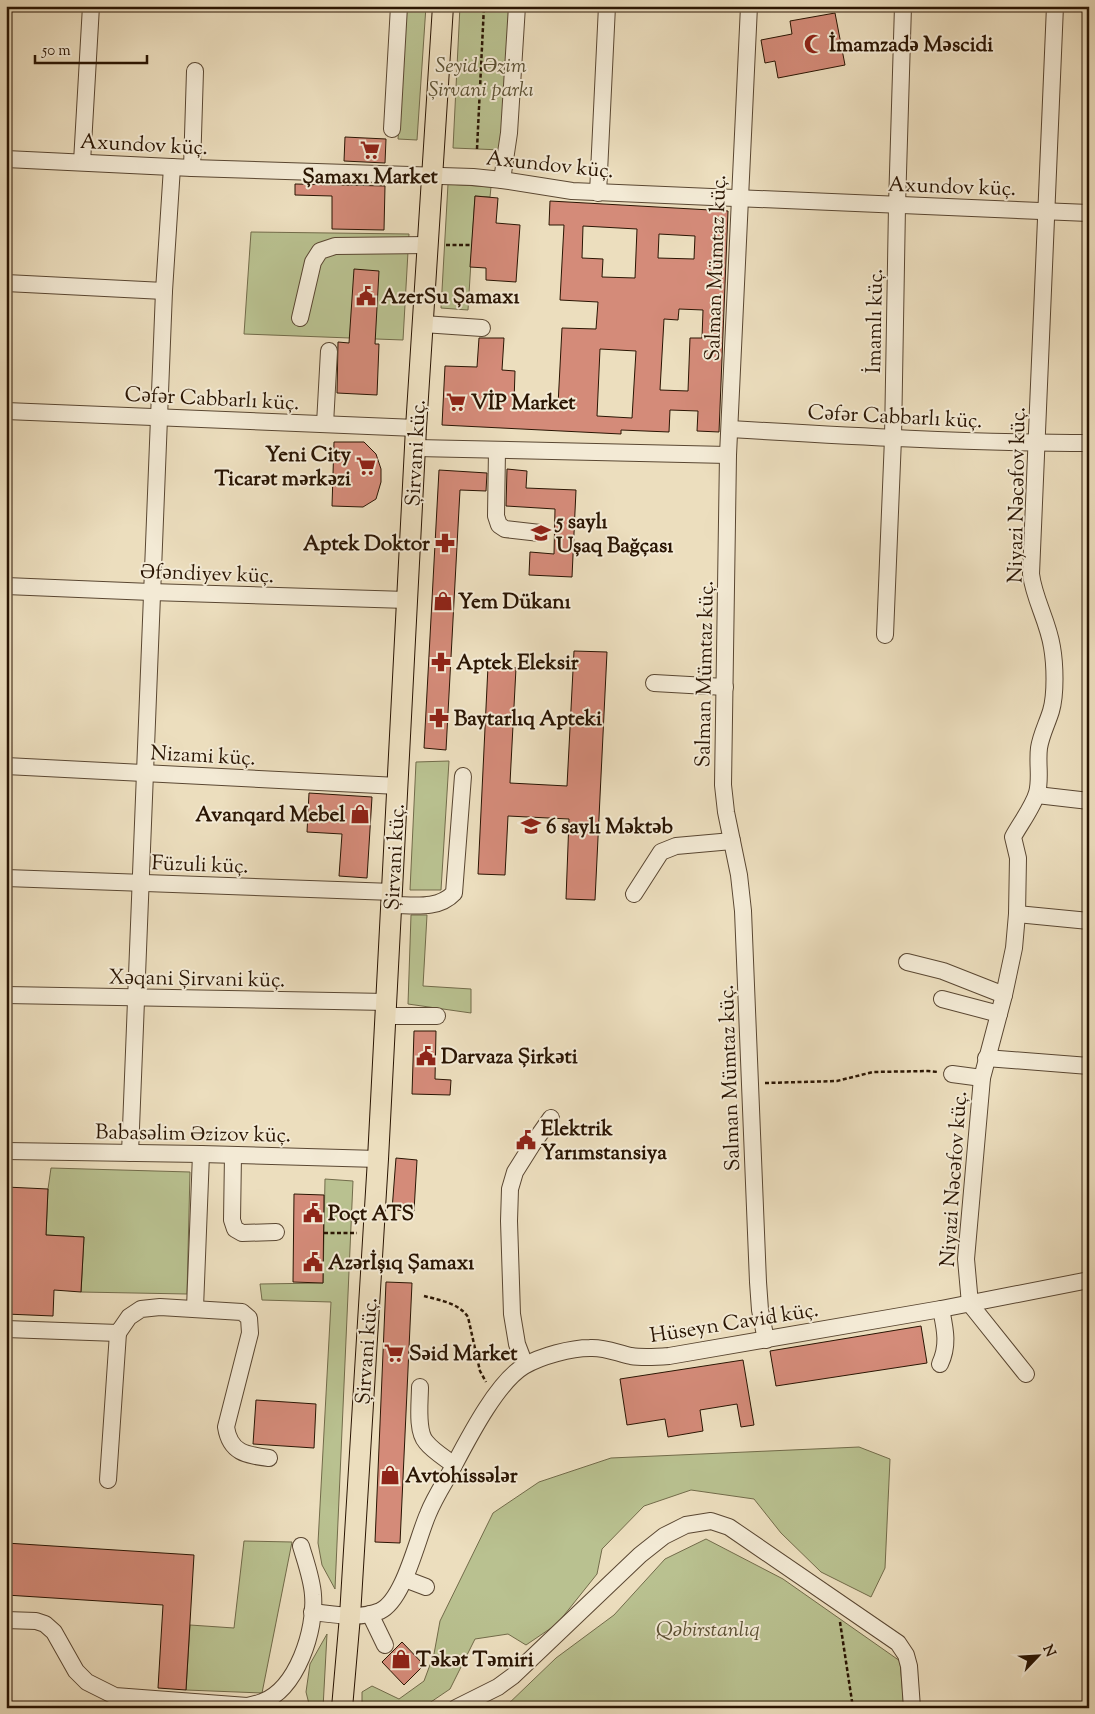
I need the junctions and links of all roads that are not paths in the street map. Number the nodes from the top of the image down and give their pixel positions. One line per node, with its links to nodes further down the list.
1 (91, 6): 12 (street)
2 (399, 6): 10 (street)
3 (443, 6): 15 (main road, Şirvani küç.)
4 (517, 6): 16 (street)
5 (607, 6): 17 (street)
6 (749, 6): 18 (street, Salman Mümtaz küç.)
7 (903, 6): 19 (street, İmamlı küç.)
8 (1055, 6): 20 (street, Niyazi Nəcəfov küç.)
9 (195, 71): 14 (street)
10 (392, 130)
11 (6, 159): 12 (street, Axundov küç.)
12 (82, 162): 13 (street, Axundov küç.)
13 (172, 167): 14 (street, Axundov küç.); 24 (street)
14 (192, 168): 15 (street, Axundov küç.)
15 (431, 176): 16 (street, Axundov küç.); 22 (main road, Şirvani küç.)
16 (502, 180): 17 (street, Axundov küç.)
17 (598, 192): 18 (street, Axundov küç.)
18 (739, 199): 19 (street, Axundov küç.); 32 (street, Salman Mümtaz küç.)
19 (897, 206): 20 (street, Axundov küç.); 34 (street, İmamlı küç.)
20 (1046, 211): 21 (street, Axundov küç.); 35 (street, Niyazi Nəcəfov küç.)
21 (1089, 213)
22 (428, 245): 25 (street); 26 (main road, Şirvani küç.)
23 (6, 283): 24 (street)
24 (164, 291): 30 (street)
25 (300, 318)
26 (423, 324): 27 (street); 33 (main road, Şirvani küç.)
27 (482, 328)
28 (330, 351): 31 (street)
29 (6, 411): 30 (street, Cəfər Cabbarlı küç.)
30 (159, 416): 31 (street, Cəfər Cabbarlı küç.); 41 (street)
31 (325, 424): 33 (street, Cəfər Cabbarlı küç.)
32 (730, 429): 34 (street, Cəfər Cabbarlı küç.); 38 (street, Salman Mümtaz küç.)
33 (416, 438): 37 (street, Cəfər Cabbarlı küç.); 42 (main road, Şirvani küç.)
34 (893, 438): 35 (street, Cəfər Cabbarlı küç.); 43 (street, İmamlı küç.)
35 (1037, 443): 36 (street, Cəfər Cabbarlı küç.); 50 (street, Niyazi Nəcəfov küç.)
36 (1089, 443)
37 (497, 450): 38 (street, Cəfər Cabbarlı küç.); 39 (street)
38 (728, 455): 45 (street, Salman Mümtaz küç.)
39 (540, 533)
40 (6, 586): 41 (street, Əfəndiyev küç.)
41 (151, 592): 42 (street, Əfəndiyev küç.); 47 (street)
42 (407, 600): 49 (main road, Şirvani küç.)
43 (885, 635)
44 (654, 684): 45 (street)
45 (725, 687): 52 (street, Salman Mümtaz küç.)
46 (6, 766): 47 (street, Nizami küç.)
47 (145, 774): 49 (street, Nizami küç.); 54 (street)
48 (463, 776): 56 (street, Füzuli küç.)
49 (398, 786): 56 (main road, Şirvani küç.)
50 (1036, 795): 51 (street); 57 (street, Niyazi Nəcəfov küç.)
51 (1089, 801)
52 (732, 841): 55 (street); 84 (street, Salman Mümtaz küç.)
53 (6, 878): 54 (street, Füzuli küç.)
54 (140, 883): 56 (street, Füzuli küç.); 62 (street)
55 (634, 894)
56 (392, 898): 64 (main road, Şirvani küç.)
57 (1017, 914): 58 (street); 61 (street, Niyazi Nəcəfov küç.)
58 (1089, 921)
59 (907, 962): 61 (street)
60 (6, 995): 62 (street, Xəqani Şirvani küç.)
61 (1004, 995): 65 (street, Niyazi Nəcəfov küç.)
62 (135, 998): 64 (street, Xəqani Şirvani küç.); 73 (street)
63 (942, 999): 65 (street)
64 (387, 1009): 66 (street, Xəqani Şirvani küç.); 76 (main road, Şirvani küç.)
65 (999, 1014): 67 (street, Niyazi Nəcəfov küç.)
66 (437, 1016)
67 (986, 1058): 68 (street); 70 (street, Niyazi Nəcəfov küç.)
68 (1089, 1066)
69 (952, 1074): 70 (street)
70 (982, 1078): 79 (street, Niyazi Nəcəfov küç.)
71 (552, 1118): 86 (street)
72 (6, 1151): 73 (street, Babasəlim Əzizov küç.)
73 (130, 1153): 74 (street, Babasəlim Əzizov küç.)
74 (200, 1154): 75 (street, Babasəlim Əzizov küç.); 80 (street)
75 (233, 1155): 76 (street, Babasəlim Əzizov küç.); 77 (street)
76 (378, 1159): 97 (main road, Şirvani küç.)
77 (276, 1232)
78 (1089, 1280): 79 (street, Hüseyn Cavid küç.)
79 (970, 1304): 81 (street, Hüseyn Cavid küç.); 87 (street)
80 (196, 1308): 83 (street); 89 (street)
81 (941, 1309): 84 (street, Hüseyn Cavid küç.); 85 (street)
82 (6, 1328): 83 (street)
83 (118, 1334): 91 (street)
84 (766, 1340): 86 (street, Hüseyn Cavid küç.)
85 (940, 1364)
86 (525, 1366): 90 (street, Hüseyn Cavid küç.)
87 (1026, 1374)
88 (420, 1387): 90 (street)
89 (269, 1458)
90 (454, 1465): 93 (street, Hüseyn Cavid küç.)
91 (108, 1480)
92 (301, 1546): 95 (street)
93 (404, 1579): 94 (street); 96 (street, Hüseyn Cavid küç.)
94 (426, 1587)
95 (312, 1612): 97 (street, Hüseyn Cavid küç.); 98 (street)
96 (370, 1614): 97 (street, Hüseyn Cavid küç.); 99 (street)
97 (350, 1616): 100 (main road, Şirvani küç.)
98 (6, 1620)
99 (385, 1645)
100 (342, 1708)
101 (456, 1708): 102 (street)
102 (912, 1708)

